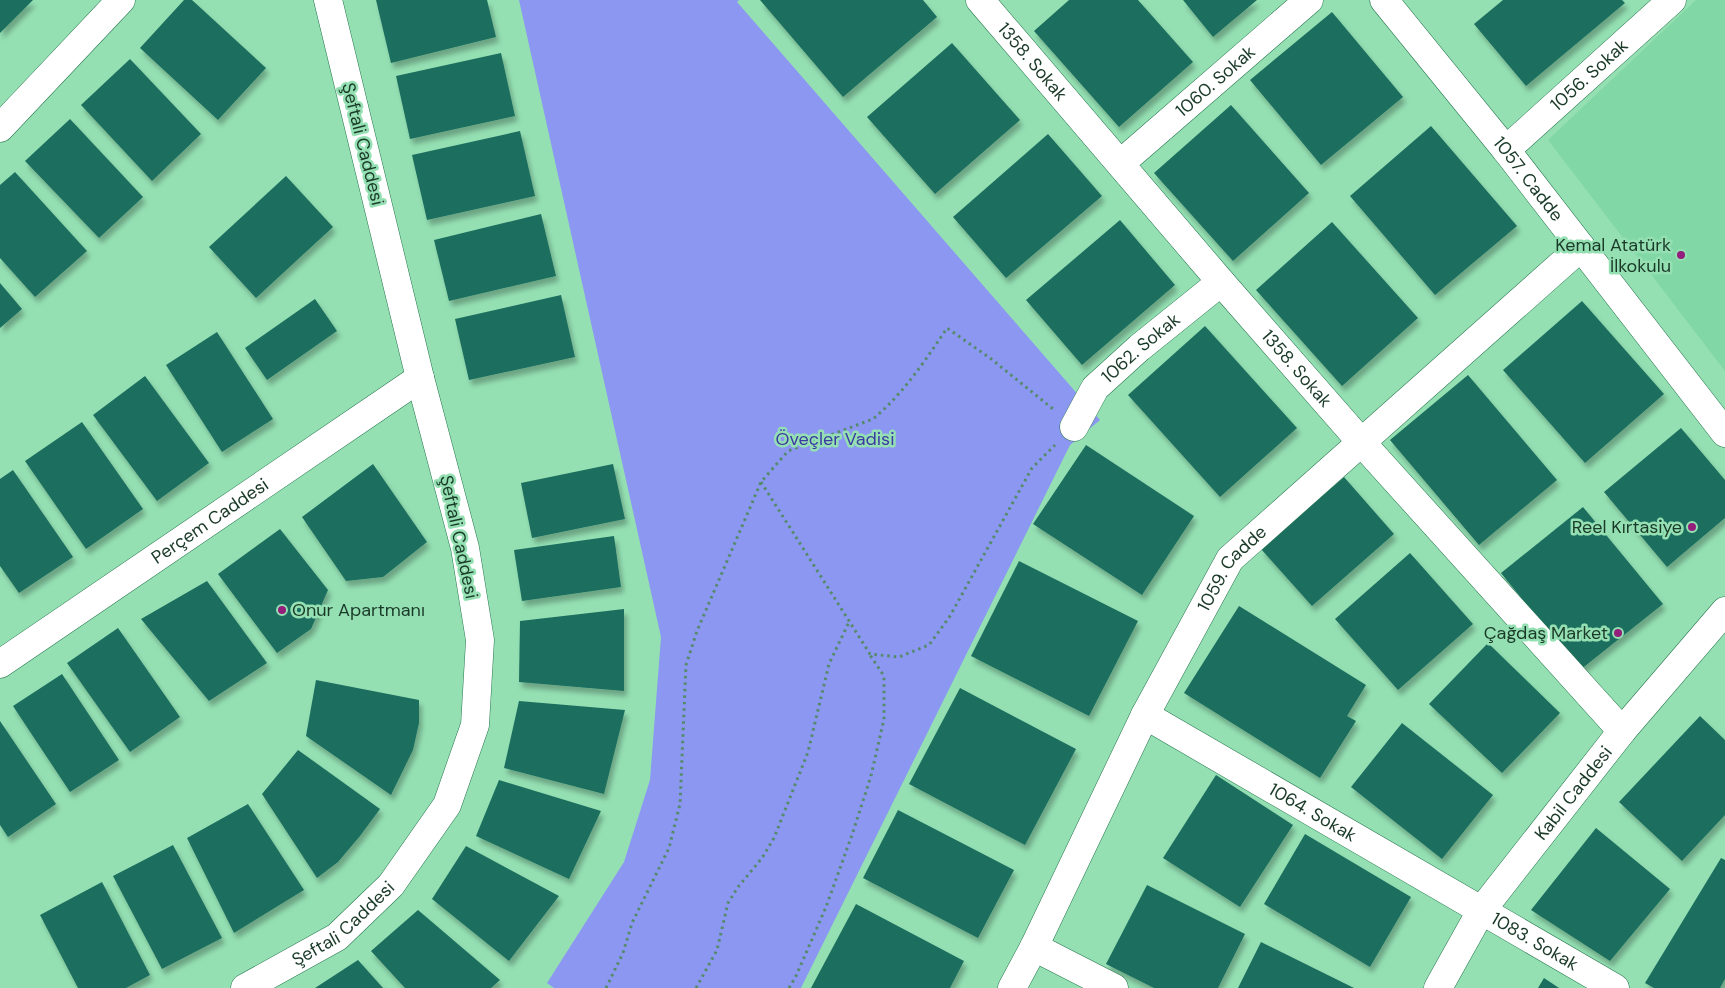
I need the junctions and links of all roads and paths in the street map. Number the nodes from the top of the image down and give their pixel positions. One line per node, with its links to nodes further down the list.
1 (121, 0): 7 (street)
2 (328, 0): 12 (street, Şeftali Caddesi)
3 (980, 0): 9 (street, 1358. Sokak)
4 (1309, 0): 9 (street, 1060. Sokak)
5 (1384, 0): 8 (street, 1057. Cadde)
6 (1672, 0): 8 (street, 1056. Sokak)
7 (0, 128)
8 (1506, 150): 10 (street, 1057. Cadde)
9 (1121, 163): 11 (street, 1358. Sokak)
10 (1581, 247): 14 (street, 1057. Cadde); 15 (street, 1059. Cadde)
11 (1221, 282): 13 (street, 1062. Sokak); 15 (street, 1358. Sokak)
12 (420, 378): 20 (street, Perçem Caddesi); 25 (street, Şeftali Caddesi)
13 (1074, 426): 16 (path); 19 (path)
14 (1725, 433)
15 (1362, 443): 21 (street, 1059. Cadde); 22 (street, 1358. Sokak)
16 (761, 482): 18 (path); 26 (path)
17 (1725, 611): 22 (street, Kabil Caddesi)
18 (849, 621): 19 (path); 27 (path)
19 (870, 654): 28 (path)
20 (0, 664)
21 (1145, 715): 23 (street, 1064. Sokak); 24 (street, 1059. Cadde)
22 (1622, 731): 23 (street, Kabil Caddesi)
23 (1480, 911): 31 (street, Kabil Caddesi); 32 (street, 1083. Sokak)
24 (1034, 947): 29 (street, 1059. Cadde); 30 (street)
25 (245, 988)
26 (606, 988)
27 (696, 988)
28 (789, 988)
29 (1012, 988)
30 (1114, 988)
31 (1438, 988)
32 (1615, 988)

